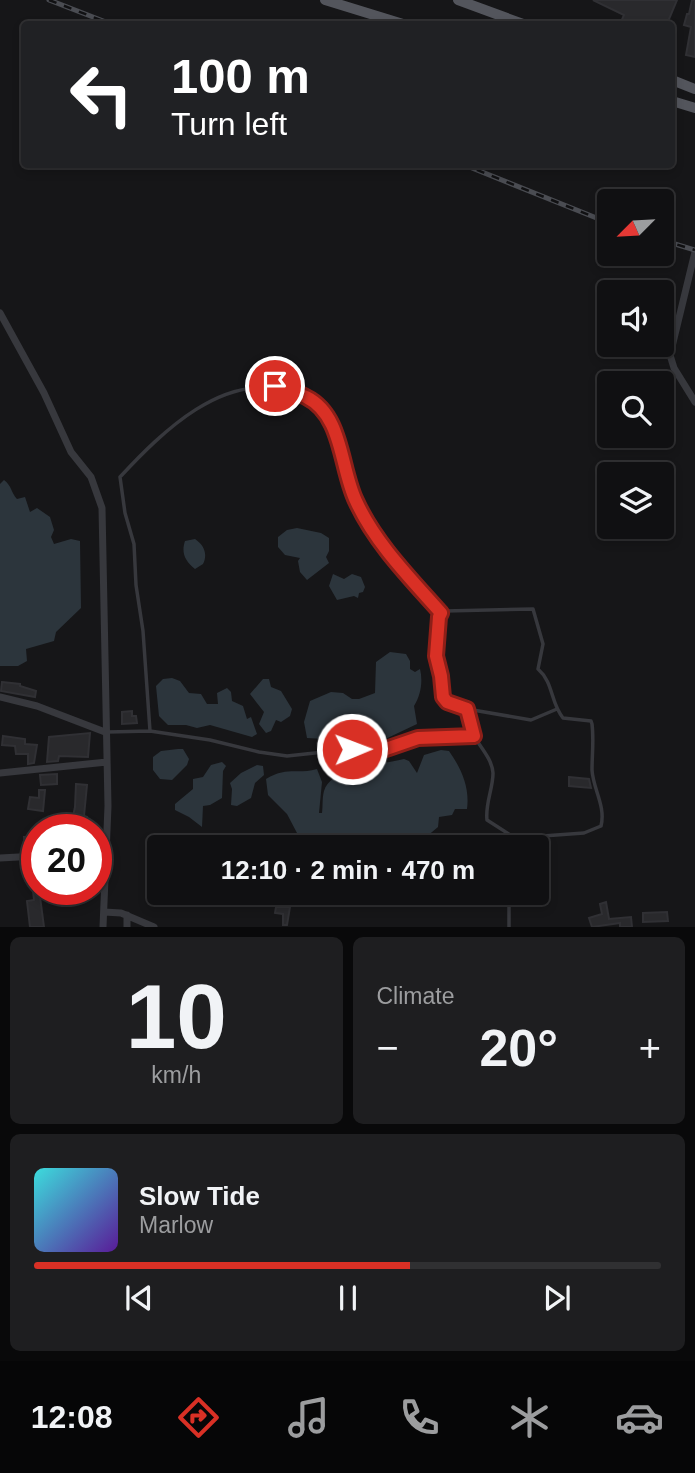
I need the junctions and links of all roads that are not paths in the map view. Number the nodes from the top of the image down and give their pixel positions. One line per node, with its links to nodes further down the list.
1 (325, 0): 3 (main road)
2 (458, 0): 4 (main road)
3 (392, 21)
4 (515, 21)
5 (675, 81): 6 (main road)
6 (695, 89)
7 (675, 102): 8 (main road)
8 (695, 108)
9 (695, 252): 11 (street)
10 (0, 313): 17 (street)
11 (695, 402)
12 (441, 613): 14 (lane); 15 (lane); 16 (lane)
13 (0, 697): 17 (street)
14 (467, 709): 15 (lane); 18 (lane)
15 (557, 709): 23 (lane)
16 (150, 731): 17 (lane); 18 (lane)
17 (106, 732): 19 (street)
18 (474, 736): 22 (lane)
19 (107, 762): 20 (street); 21 (street)
20 (0, 773)
21 (106, 814)
22 (510, 835)
23 (549, 836)
24 (21, 857): 25 (street)
25 (0, 858)
26 (104, 905): 28 (street)
27 (509, 905): 33 (lane)
28 (104, 912): 29 (street); 30 (street)
29 (127, 915): 31 (street); 32 (street)
30 (103, 927)
31 (127, 927)
32 (154, 927)
33 (509, 927)

